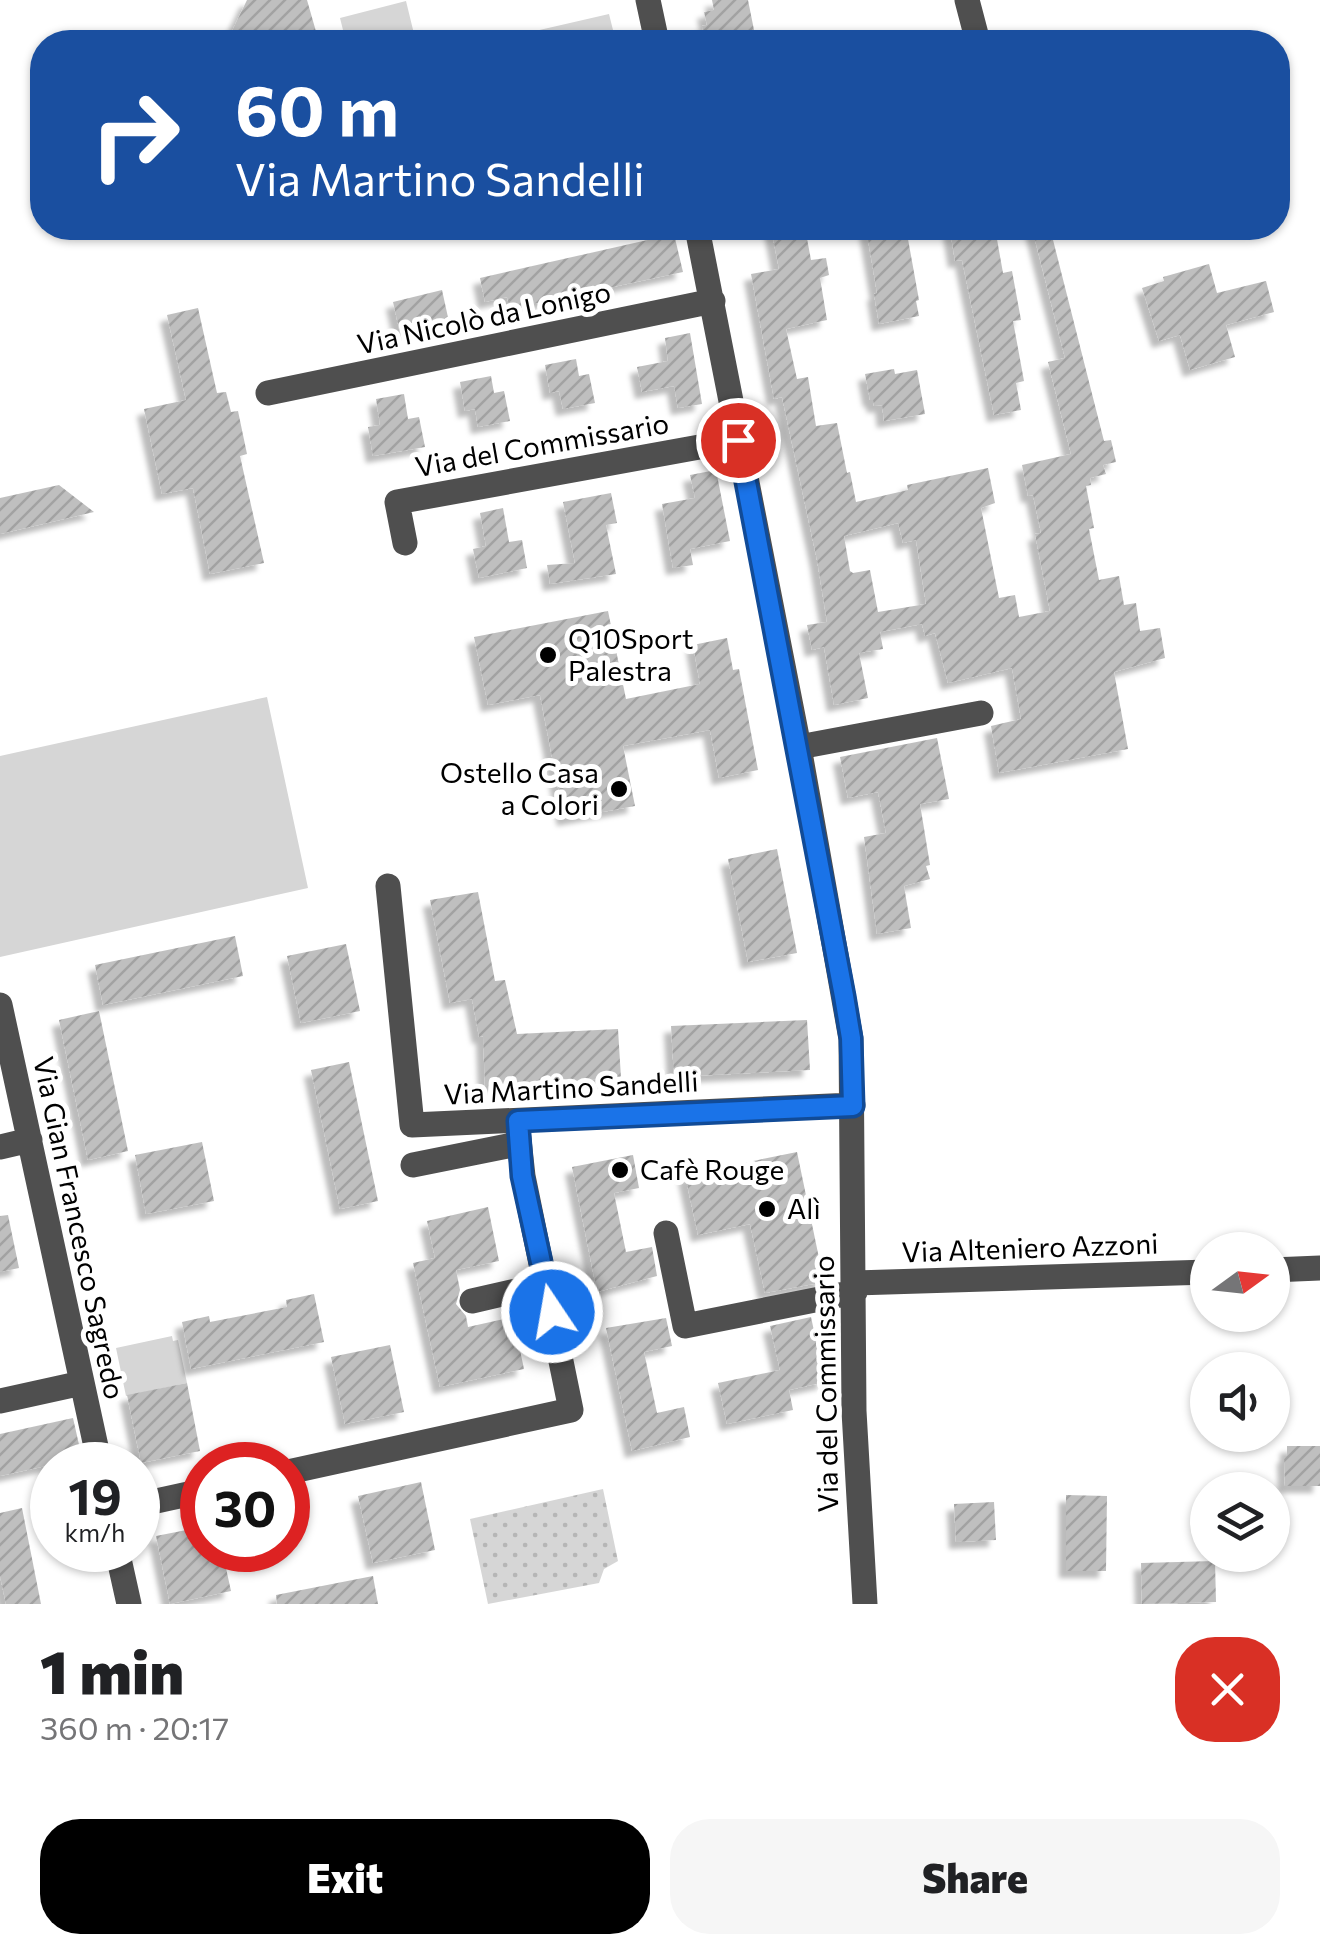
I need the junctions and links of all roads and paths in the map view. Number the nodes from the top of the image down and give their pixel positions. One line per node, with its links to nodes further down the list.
1 (648, 0): 3 (street)
2 (967, 0): 4 (street)
3 (654, 30)
4 (975, 30)
5 (700, 240): 6 (street, Via del Commissario)
6 (713, 301): 7 (street, Via Nicolò da Lonigo); 8 (street, Via del Commissario)
7 (268, 393)
8 (738, 440): 9 (street, Via del Commissario); 11 (street, Via del Commissario)
9 (405, 544)
10 (981, 713): 11 (street)
11 (799, 747): 14 (street, Via del Commissario)
12 (388, 886): 15 (street, Via Martino Sandelli)
13 (0, 1005): 16 (street, Via Gian Francesco Sagredo)
14 (853, 1106): 15 (street, Via Martino Sandelli); 24 (street, Via del Commissario)
15 (518, 1132): 18 (street); 23 (street)
16 (30, 1140): 17 (street); 26 (street, Via Gian Francesco Sagredo)
17 (0, 1147)
18 (413, 1166)
19 (666, 1233): 24 (street, Via Alteniero Azzoni)
20 (1320, 1268): 21 (street)
21 (1290, 1269)
22 (1190, 1273): 24 (street, Via Alteniero Azzoni)
23 (546, 1284): 25 (street); 29 (street)
24 (855, 1287): 32 (street, Via del Commissario)
25 (472, 1301)
26 (82, 1383): 27 (street); 28 (street, Via Gian Francesco Sagredo)
27 (0, 1400)
28 (95, 1442)
29 (310, 1467)
30 (122, 1572): 31 (street)
31 (129, 1604)
32 (865, 1604)

